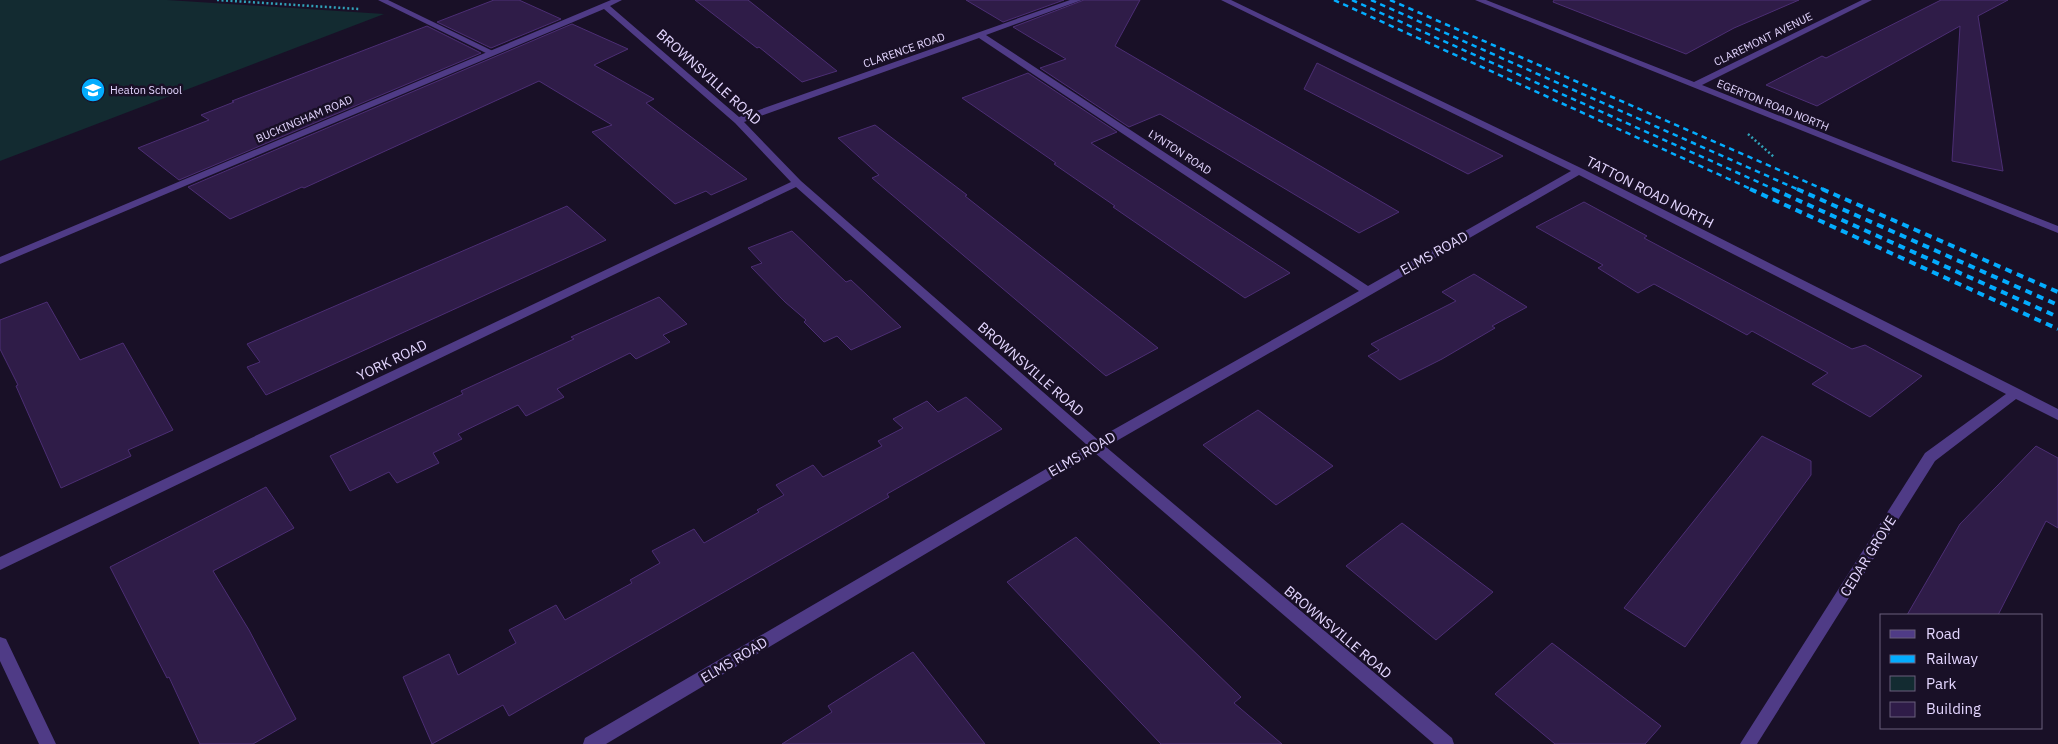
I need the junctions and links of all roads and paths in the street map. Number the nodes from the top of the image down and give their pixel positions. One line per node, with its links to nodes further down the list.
1 (218, 0): 9 (path)
2 (382, 0): 9 (street)
3 (618, 0): 8 (street, BUCKINGHAM ROAD)
4 (1078, 0): 10 (street, CLARENCE ROAD)
5 (1225, 0): 14 (street, TATTON ROAD NORTH)
6 (1479, 0): 12 (street, EGERTON ROAD NORTH)
7 (1868, 0): 12 (street, CLAREMONT AVENUE)
8 (605, 6): 11 (street, BUCKINGHAM ROAD); 13 (street, BROWNSVILLE ROAD)
9 (400, 9): 11 (street)
10 (980, 35): 13 (street, CLARENCE ROAD); 18 (street, LYNTON ROAD)
11 (492, 53): 17 (street, BUCKINGHAM ROAD)
12 (1694, 86): 16 (street, EGERTON ROAD NORTH)
13 (738, 121): 15 (street, BROWNSVILLE ROAD)
14 (1579, 171): 18 (street, ELMS ROAD); 19 (street, TATTON ROAD NORTH)
15 (797, 183): 21 (street, BROWNSVILLE ROAD); 22 (street, YORK ROAD)
16 (2058, 230)
17 (0, 261)
18 (1367, 291): 21 (street, ELMS ROAD)
19 (2016, 393): 20 (street, TATTON ROAD NORTH); 27 (street, CEDAR GROVE)
20 (2058, 416)
21 (1096, 446): 25 (street, ELMS ROAD); 26 (street, BROWNSVILLE ROAD)
22 (0, 564)
23 (0, 644): 24 (street)
24 (48, 744)
25 (591, 744)
26 (1446, 744)
27 (1748, 744)

